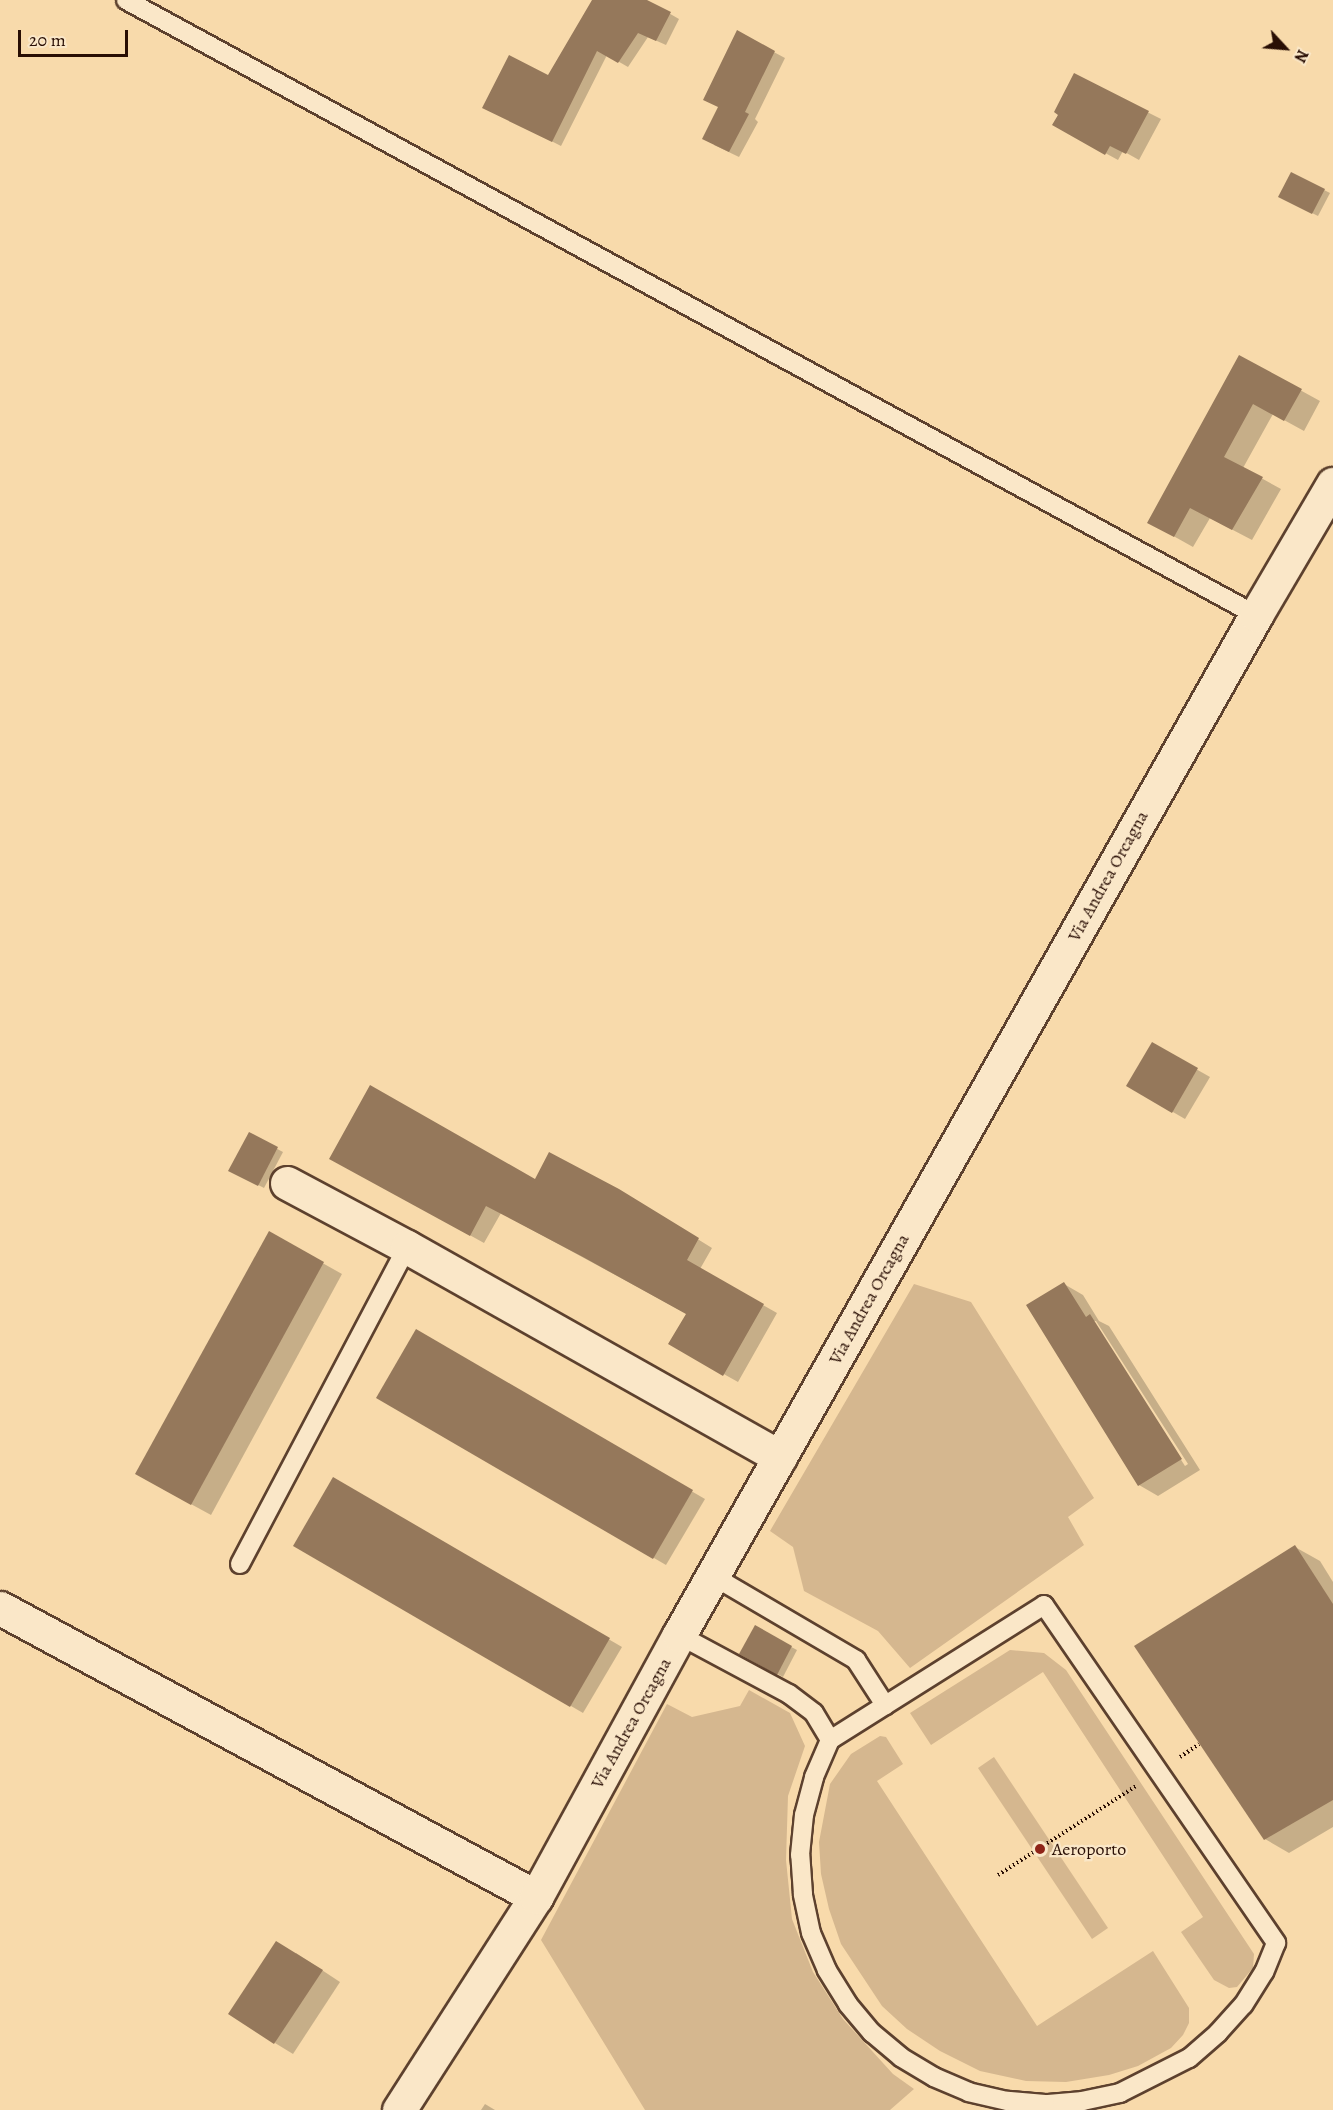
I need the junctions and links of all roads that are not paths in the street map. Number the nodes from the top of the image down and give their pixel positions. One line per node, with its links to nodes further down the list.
1 (126, 0): 3 (lane)
2 (1333, 484): 3 (street, Via Andrea Orcagna)
3 (1256, 615): 6 (street, Via Andrea Orcagna)
4 (287, 1183): 5 (street)
5 (407, 1247): 6 (street); 7 (lane)
6 (780, 1457): 8 (street, Via Andrea Orcagna)
7 (240, 1564)
8 (713, 1576): 10 (street, Via Andrea Orcagna); 11 (lane)
9 (0, 1608): 13 (street)
10 (680, 1635): 12 (lane); 13 (street, Via Andrea Orcagna)
11 (885, 1705): 12 (lane); 12 (lane)
12 (830, 1740)
13 (536, 1897): 14 (street, Via Andrea Orcagna)
14 (399, 2110)

